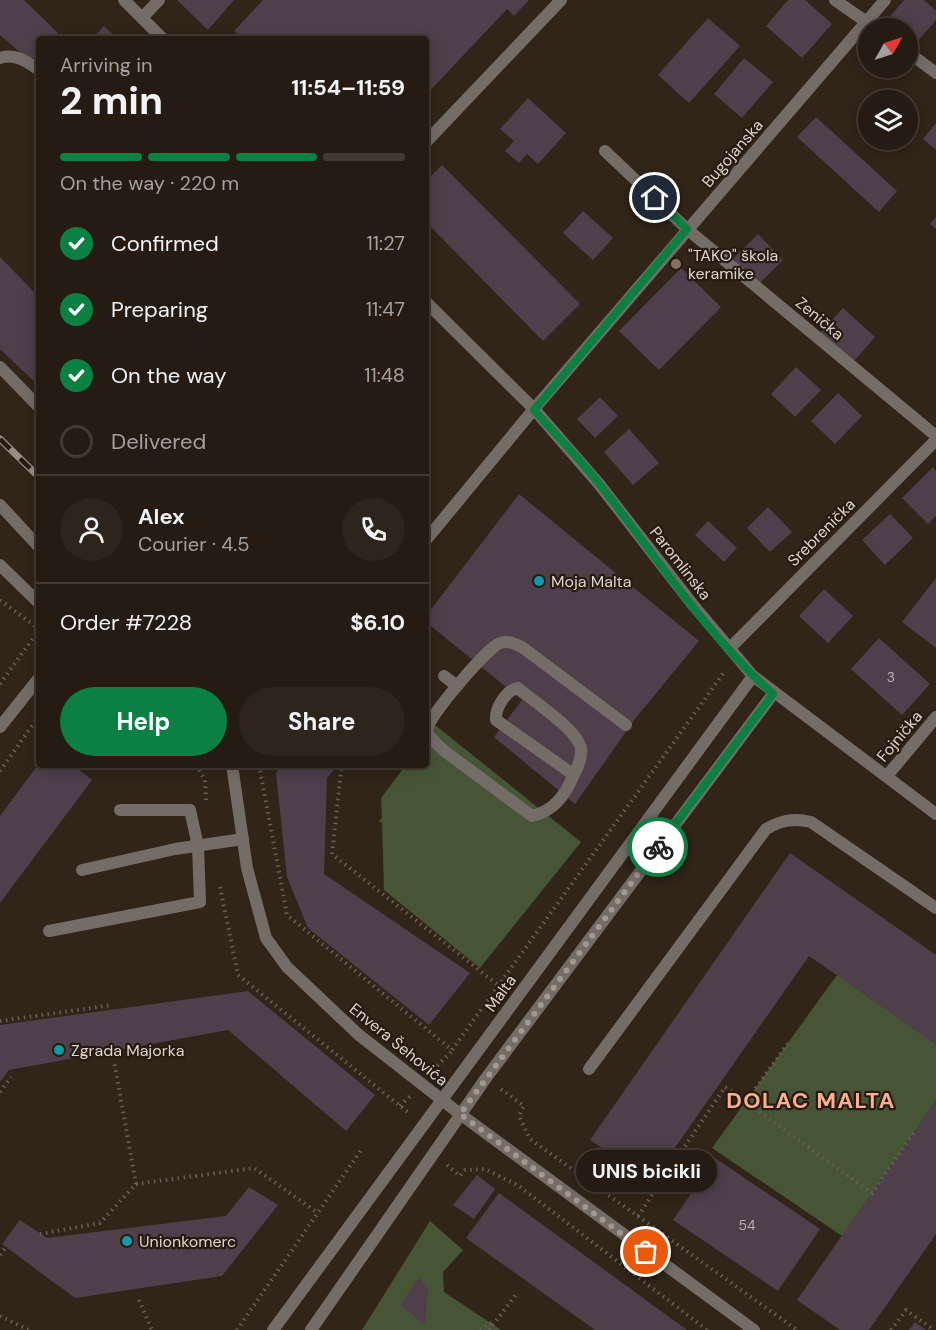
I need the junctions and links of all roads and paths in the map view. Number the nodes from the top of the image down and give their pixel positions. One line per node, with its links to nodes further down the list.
1 (124, 0): 6 (street)
2 (159, 0): 6 (street)
3 (561, 0): 15 (street)
4 (835, 0): 7 (street)
5 (885, 0): 8 (street, Bugojanska)
6 (142, 18): 9 (street)
7 (861, 18)
8 (876, 18)
9 (160, 36)
10 (858, 41): 17 (street, Bugojanska)
11 (0, 58): 13 (street)
12 (918, 60): 14 (street)
13 (36, 68)
14 (936, 73)
15 (429, 139)
16 (605, 151): 17 (street, Zenička)
17 (687, 229): 21 (street, Bugojanska); 22 (street, Zenička)
18 (429, 305): 21 (street, Paromlinska)
19 (0, 367): 20 (street)
20 (36, 403)
21 (534, 410): 24 (street); 31 (street, Paromlinska)
22 (936, 438): 31 (street, Srebrenička)
23 (0, 506): 25 (street)
24 (429, 536)
25 (36, 545)
26 (0, 565): 28 (street)
27 (0, 600): 29 (path)
28 (36, 600)
29 (36, 627)
30 (36, 633): 35 (path)
31 (730, 648): 33 (street, Paromlinska)
32 (444, 676): 36 (street)
33 (753, 676): 37 (street, Paromlinska); 67 (street, Malta)
34 (36, 682): 41 (street)
35 (0, 684)
36 (457, 686): 40 (street); 42 (street)
37 (773, 694): 49 (street, Paromlinska); 65 (street)
38 (36, 720): 47 (path)
39 (935, 720): 49 (street, Fojnička)
40 (626, 725)
41 (0, 727)
42 (429, 727)
43 (429, 736): 48 (street)
44 (232, 768): 52 (street, Envera Šehovića)
45 (261, 768): 61 (path)
46 (343, 768): 57 (path)
47 (0, 771)
48 (574, 775): 48 (street)
49 (887, 776): 51 (street, Paromlinska)
50 (120, 810): 53 (street)
51 (936, 814)
52 (243, 839): 53 (street); 67 (street, Envera Šehovića)
53 (198, 846): 54 (street); 56 (street)
54 (82, 870)
55 (936, 908): 63 (street)
56 (49, 931)
57 (498, 986)
58 (112, 1005): 59 (path)
59 (0, 1021)
60 (789, 1042): 68 (path)
61 (452, 1050)
62 (114, 1061): 73 (path)
63 (589, 1069)
64 (11, 1077): 66 (path)
65 (486, 1078): 69 (street); 75 (path)
66 (0, 1092)
67 (442, 1101): 69 (street, Envera Šehovića); 86 (street, Malta)
68 (745, 1103): 70 (path); 75 (path)
69 (460, 1114): 72 (street); 91 (street, Envera Šehovića)
70 (915, 1131)
71 (361, 1150): 74 (path)
72 (433, 1154): 87 (street); 90 (path)
73 (136, 1184): 74 (path); 76 (path)
74 (318, 1213): 85 (path)
75 (638, 1216): 92 (path)
76 (40, 1234)
77 (6, 1247): 78 (path)
78 (0, 1255)
79 (518, 1292): 82 (path)
80 (139, 1300): 84 (path)
81 (0, 1316): 83 (path)
82 (498, 1319): 88 (path); 89 (path)
83 (28, 1330)
84 (152, 1330)
85 (237, 1330)
86 (273, 1330)
87 (311, 1330)
88 (480, 1330)
89 (489, 1330)
90 (707, 1330)
91 (754, 1330)
92 (797, 1330)
93 (891, 1330): 94 (path)
94 (934, 1330)

